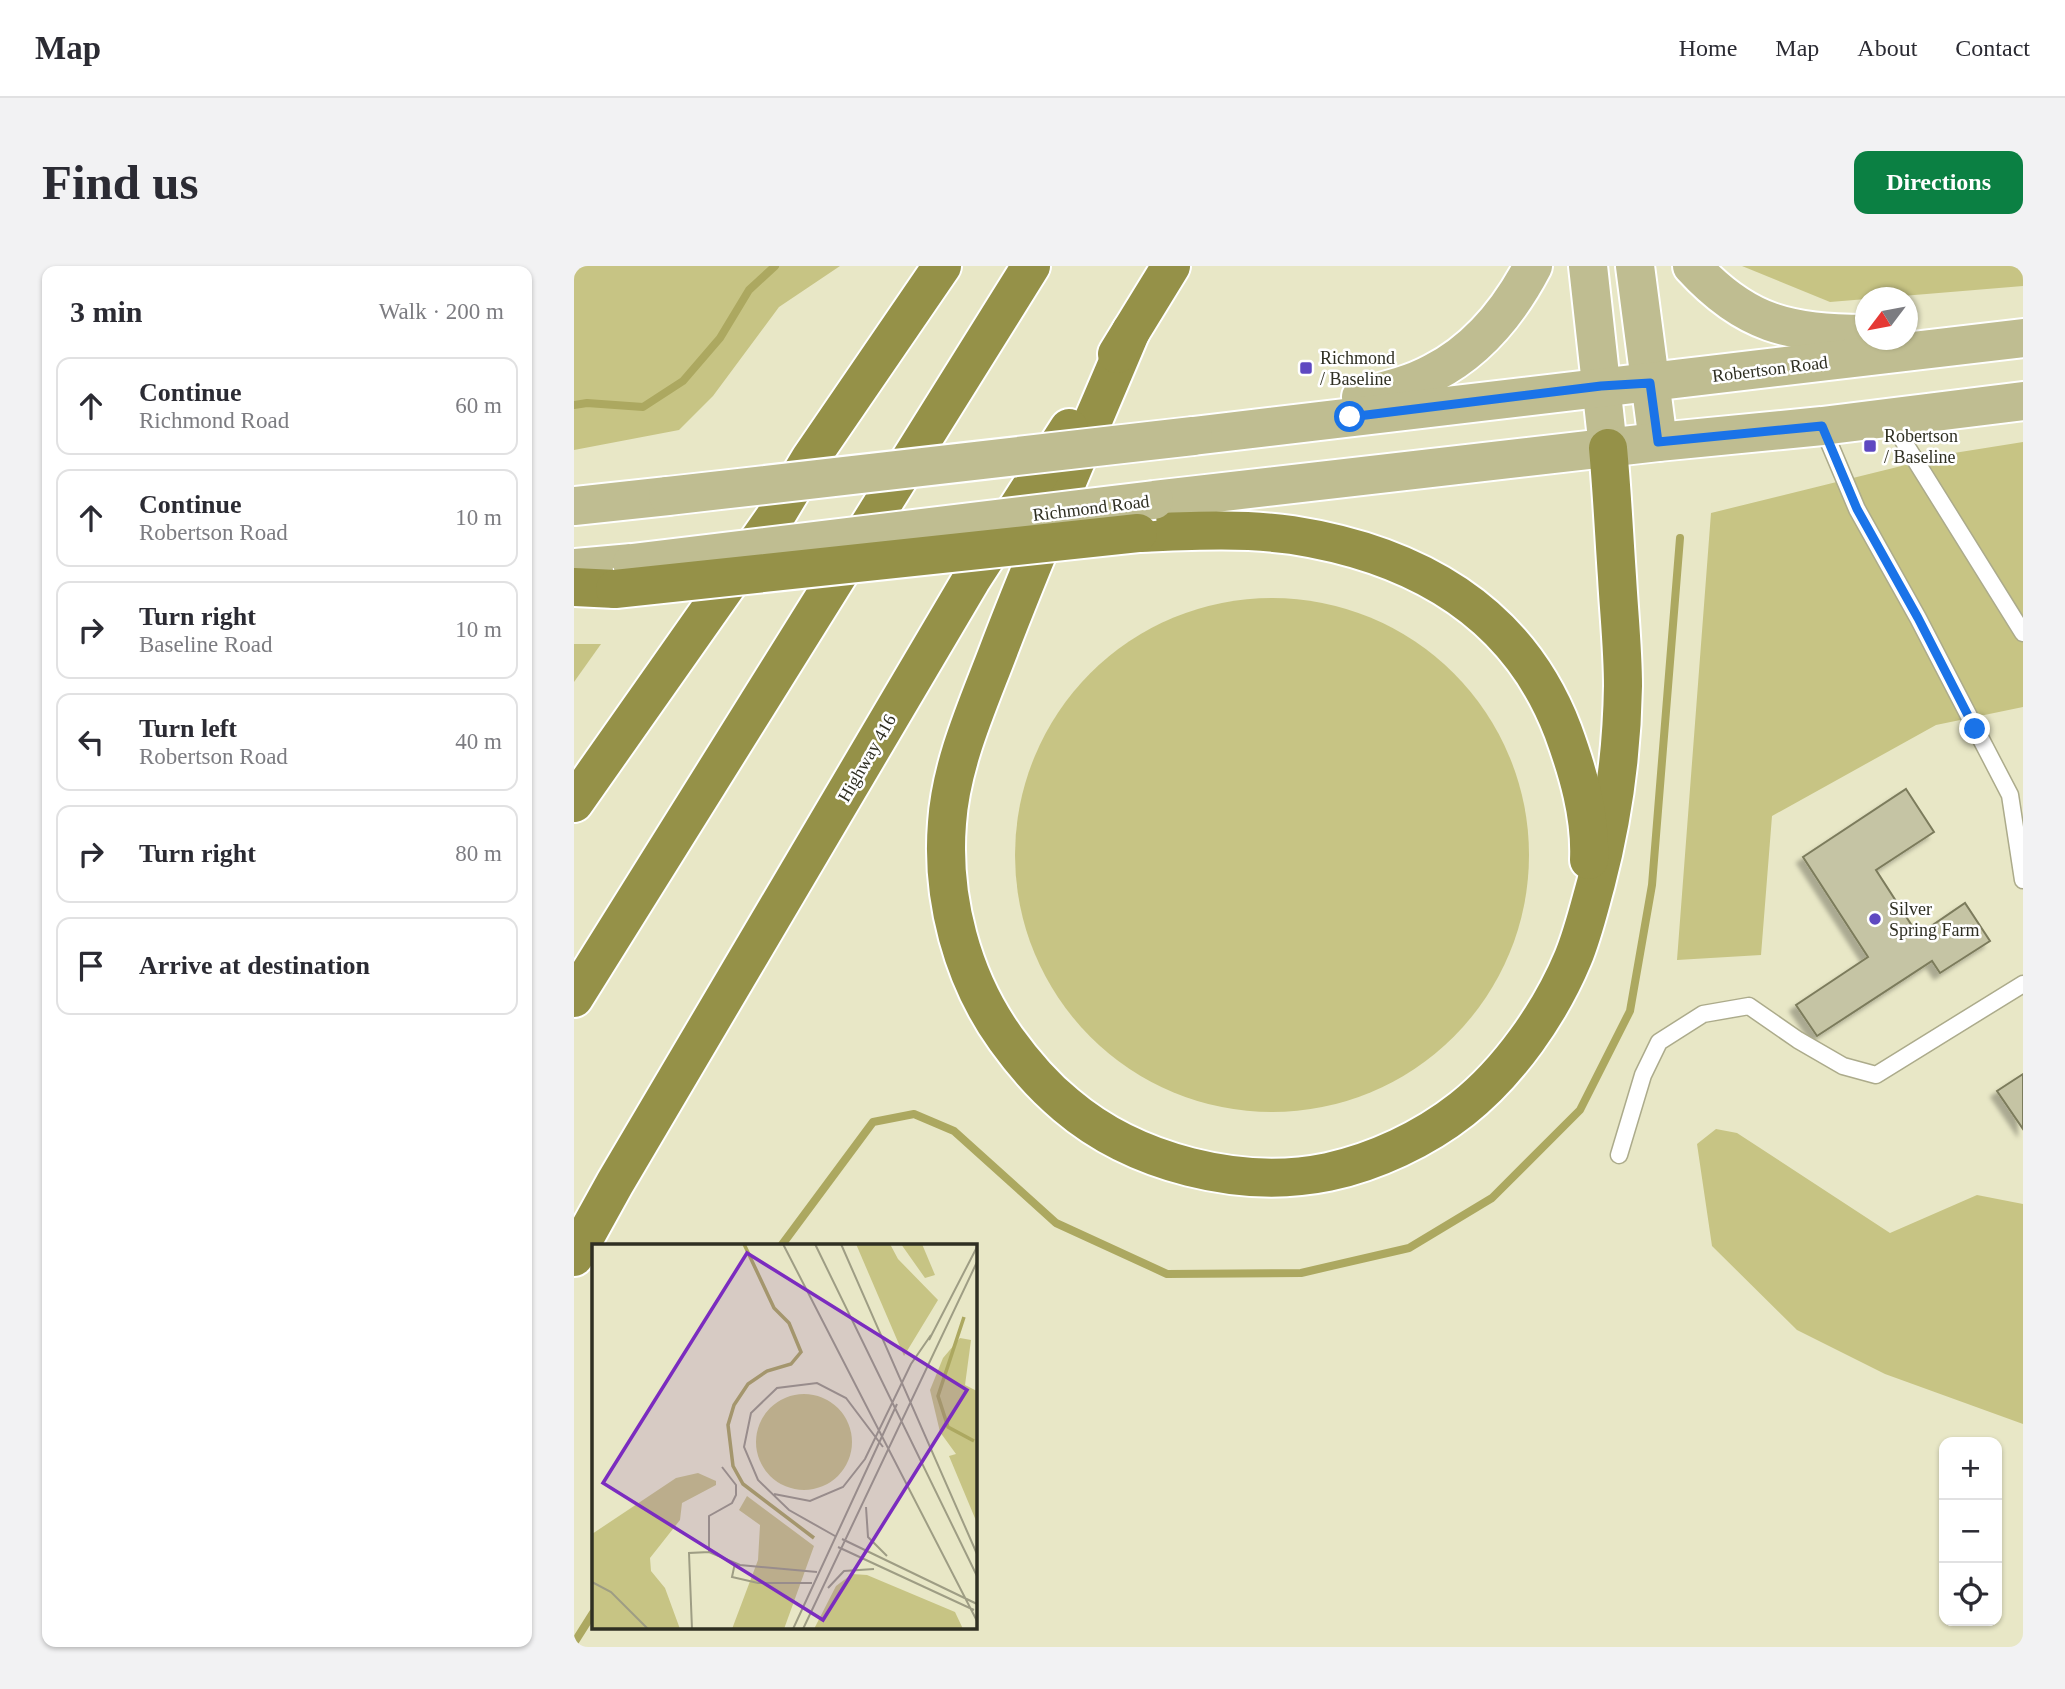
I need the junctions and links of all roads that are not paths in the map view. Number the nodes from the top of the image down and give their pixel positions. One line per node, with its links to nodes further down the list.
1 (943, 266): 26 (highway)
2 (1031, 266): 31 (highway)
3 (1171, 266): 8 (highway, Highway 416)
4 (1533, 266): 17 (main road)
5 (1588, 266): 13 (main road)
6 (1635, 266): 12 (main road)
7 (1692, 266): 9 (main road)
8 (1131, 331): 29 (highway); 33 (highway, Highway 416)
9 (1855, 333)
10 (1918, 335): 11 (main road)
11 (2023, 337): 12 (main road, Robertson Road)
12 (1650, 383): 13 (main road, Robertson Road); 18 (main road)
13 (1601, 386): 17 (main road); 19 (main road)
14 (2023, 401): 15 (main road)
15 (1889, 418): 16 (main road); 25 (lane)
16 (1822, 426): 18 (main road); 27 (lane)
17 (1243, 430): 20 (main road, bridge)
18 (1658, 442): 19 (main road)
19 (1608, 448): 21 (main road, Richmond Road); 29 (highway)
20 (574, 506)
21 (1146, 517): 23 (highway, bridge); 29 (highway)
22 (574, 568): 23 (main road)
23 (623, 576): 24 (highway)
24 (574, 587)
25 (2023, 633)
26 (574, 803)
27 (2019, 824): 28 (lane)
28 (2023, 880)
29 (1587, 915)
30 (2023, 984): 32 (lane)
31 (574, 998)
32 (1619, 1155)
33 (574, 1257)

